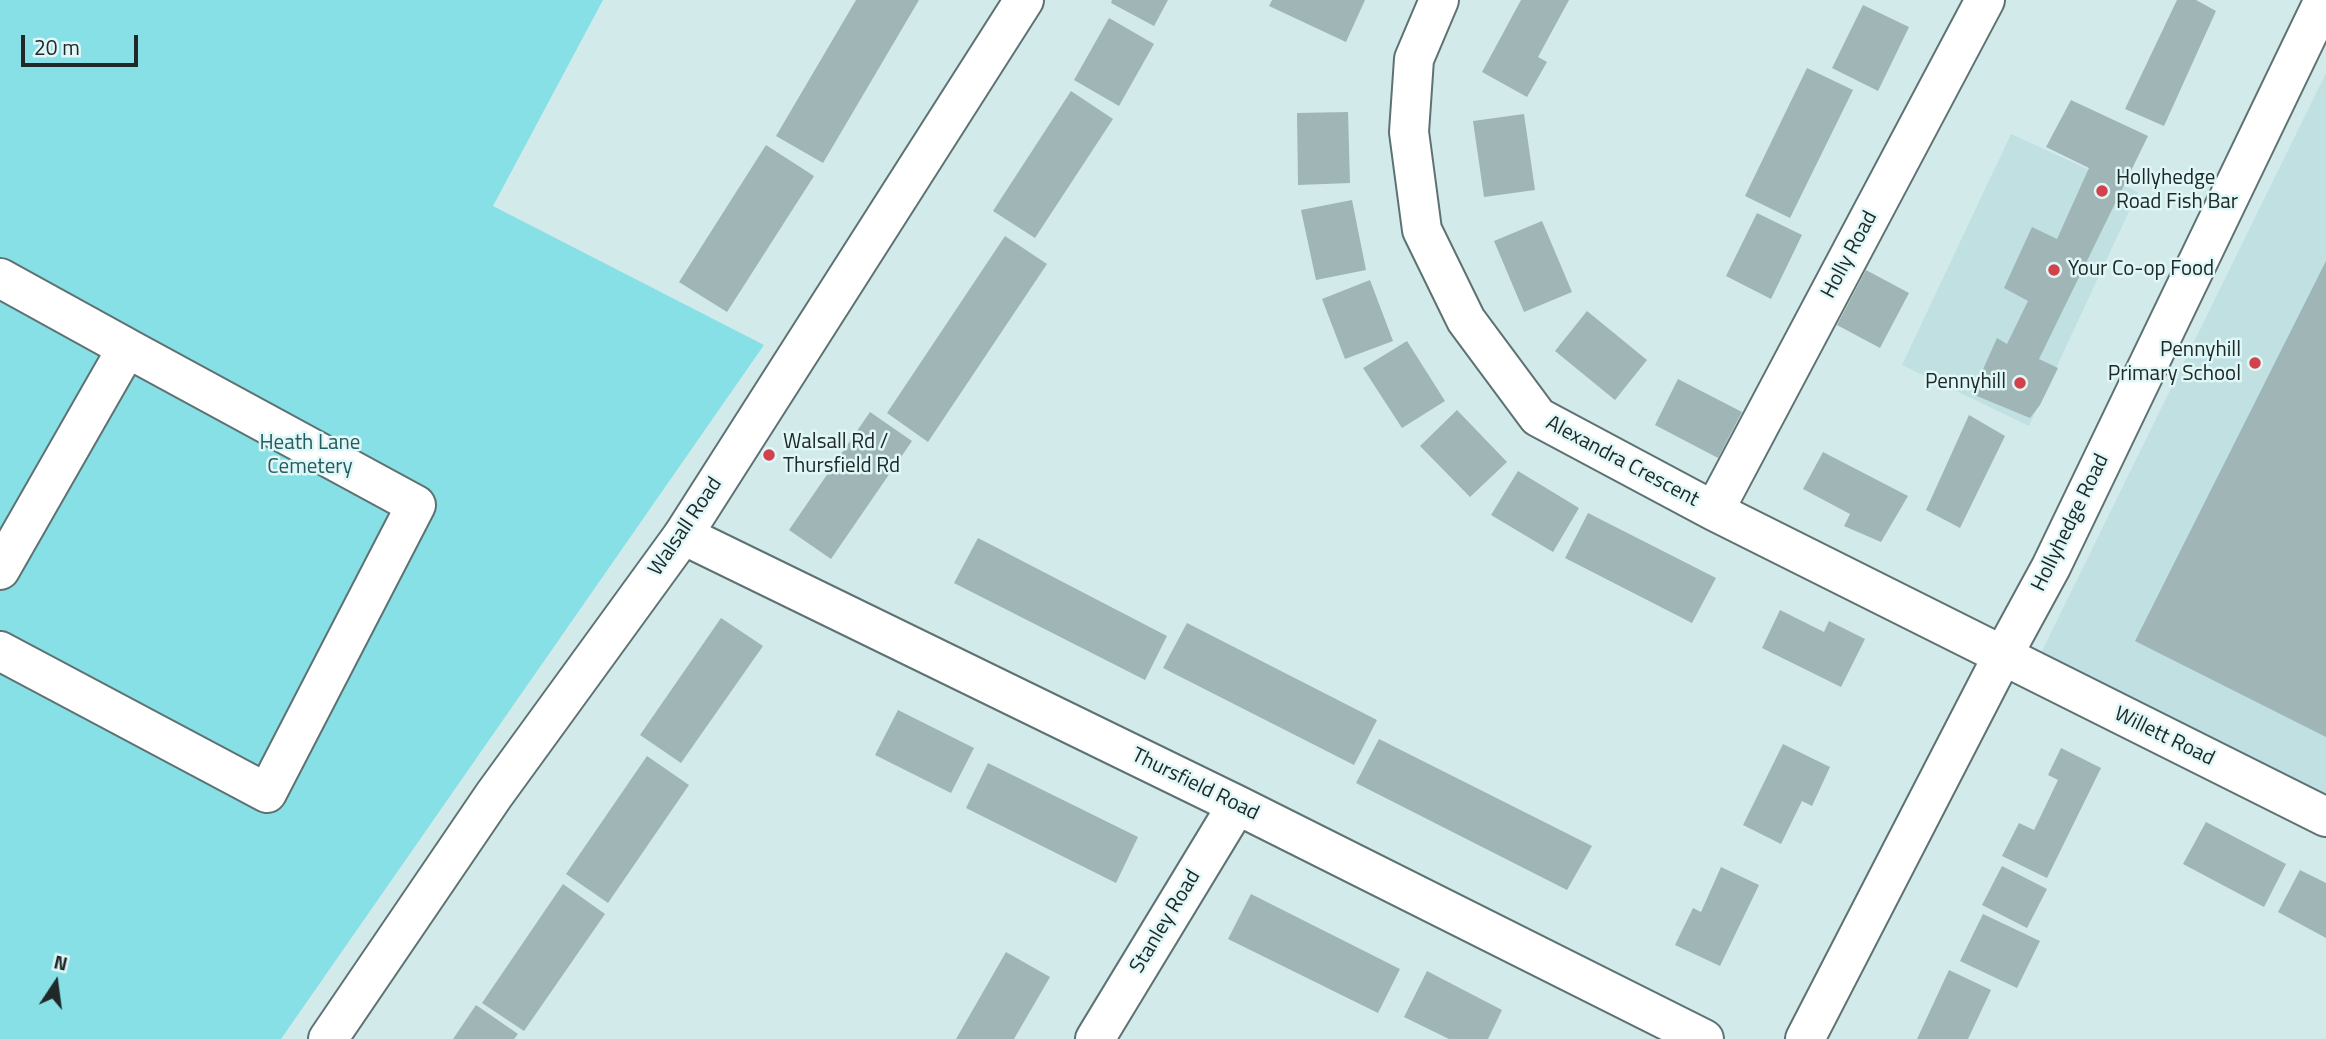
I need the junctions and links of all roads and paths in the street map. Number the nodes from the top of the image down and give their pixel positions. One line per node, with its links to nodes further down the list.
1 (1024, 0): 8 (street, Walsall Road)
2 (1439, 0): 7 (street, Alexandra Crescent)
3 (1985, 0): 7 (street, Holly Road)
4 (2323, 0): 11 (street, Hollyhedge Road)
5 (0, 278): 6 (street)
6 (127, 348): 9 (street); 10 (street)
7 (1714, 511): 11 (street, Alexandra Crescent)
8 (683, 535): 12 (street, Thursfield Road); 14 (street, Walsall Road)
9 (0, 570)
10 (0, 651)
11 (2002, 657): 13 (street, Willett Road); 17 (street, Hollyhedge Road)
12 (1237, 806): 15 (street, Stanley Road); 16 (street, Thursfield Road)
13 (2326, 817)
14 (328, 1039)
15 (1095, 1039)
16 (1704, 1039)
17 (1805, 1039)

